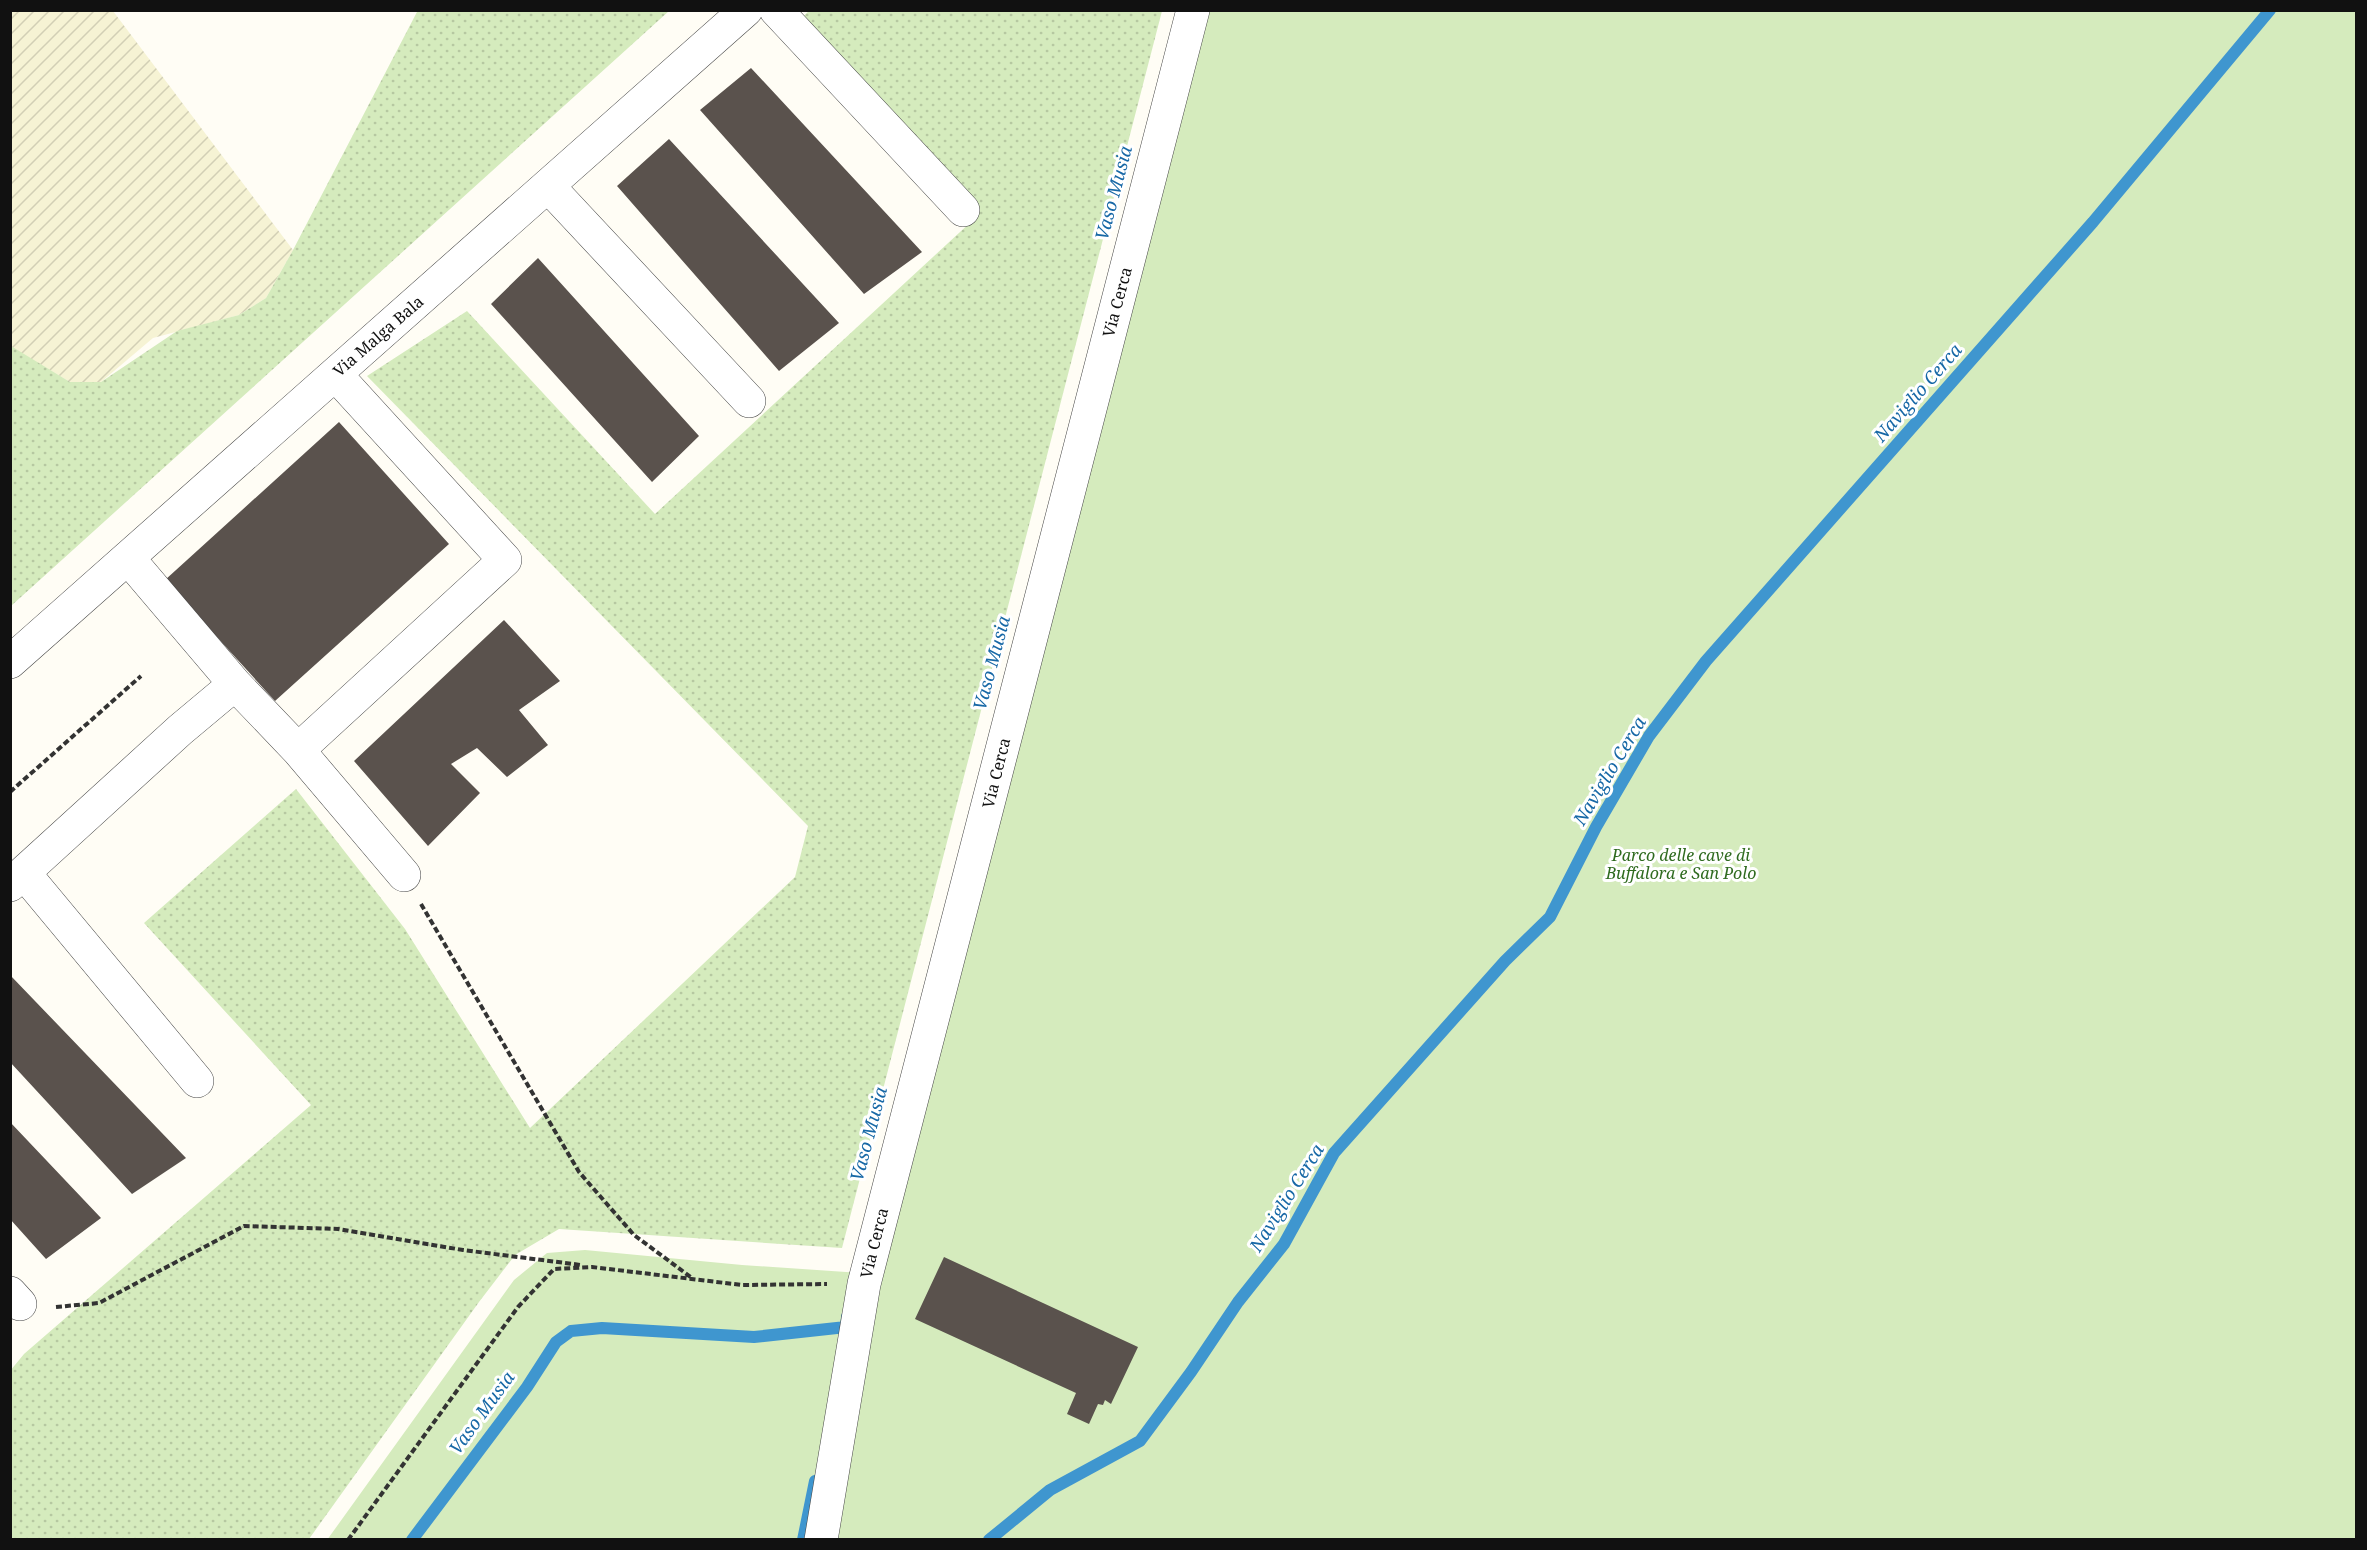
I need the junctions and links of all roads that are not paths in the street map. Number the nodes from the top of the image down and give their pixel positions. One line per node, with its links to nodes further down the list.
1 (746, 10): 4 (street, Via Malga Bala)
2 (776, 10): 5 (street)
3 (1193, 10): 15 (street, Via Cerca)
4 (548, 186): 6 (street, Via Malga Bala); 7 (street)
5 (963, 210)
6 (335, 374): 8 (street, Via Malga Bala); 11 (street)
7 (749, 401)
8 (128, 558): 9 (street, Via Malga Bala); 10 (street)
9 (10, 662)
10 (235, 684): 11 (street); 13 (street)
11 (298, 750): 12 (street)
12 (404, 875)
13 (17, 879): 14 (street)
14 (197, 1081)
15 (821, 1539)

